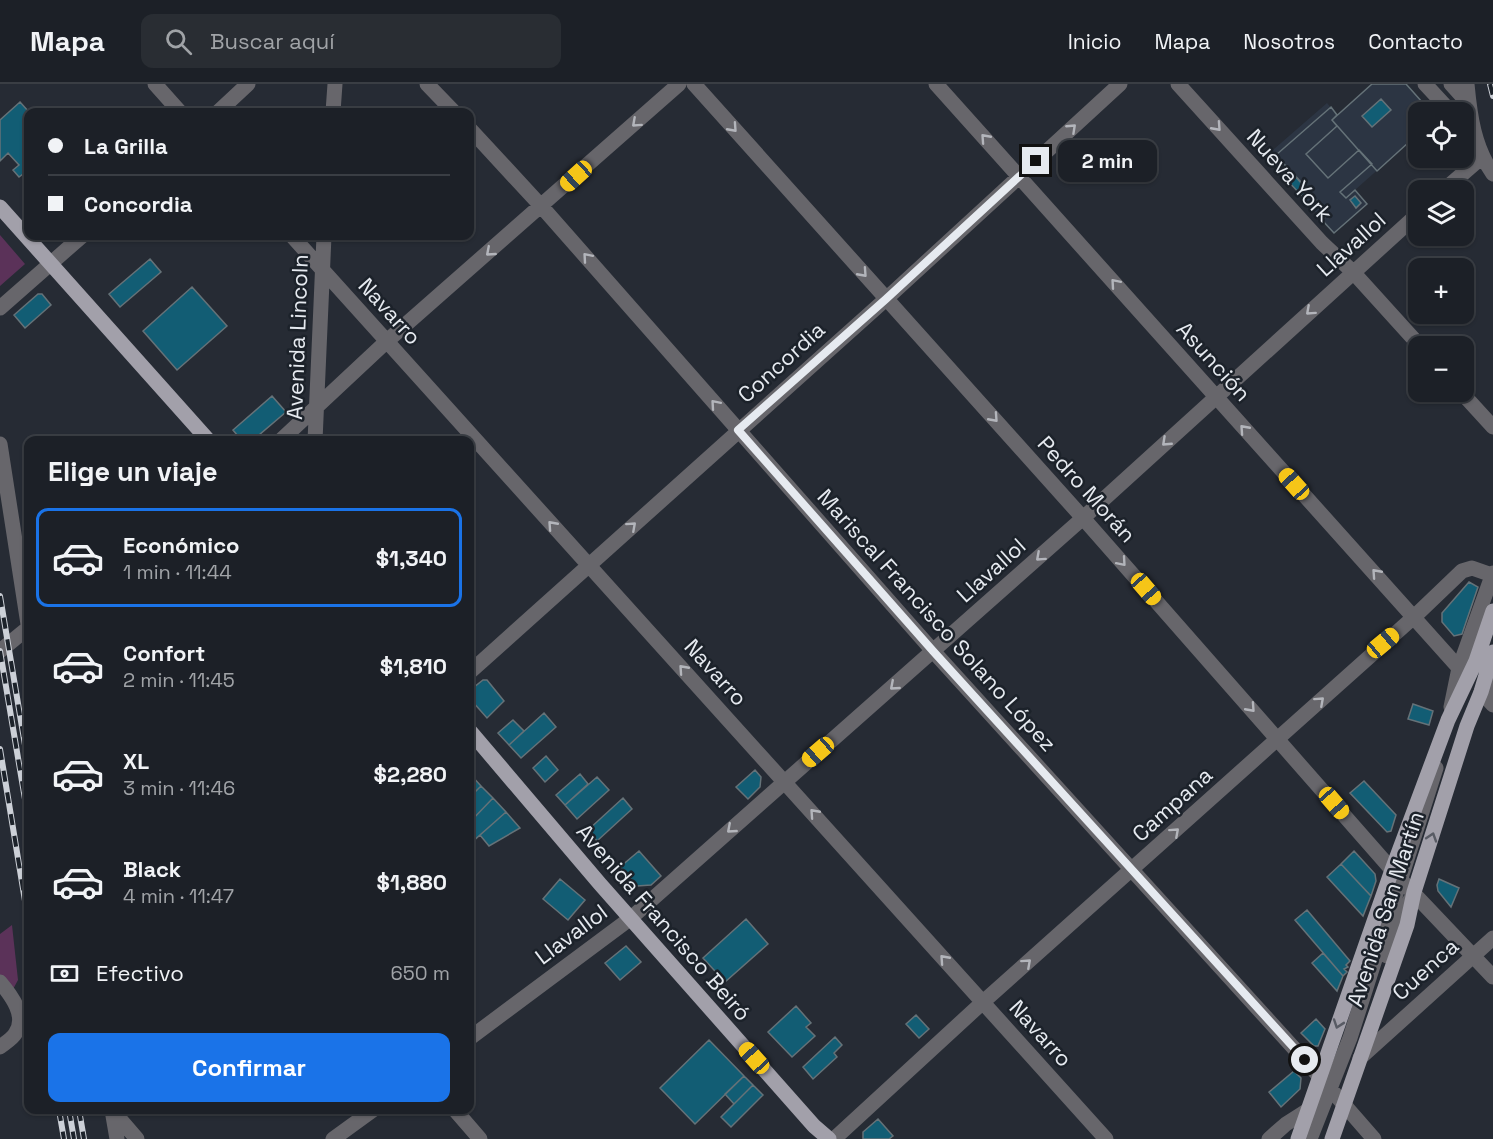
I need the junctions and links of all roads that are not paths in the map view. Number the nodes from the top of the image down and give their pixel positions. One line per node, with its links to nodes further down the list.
1 (155, 84): 16 (street)
2 (248, 84): 17 (street)
3 (335, 84): 18 (street)
4 (427, 84): 19 (street)
5 (680, 84): 28 (street, one-way to 28)
6 (694, 84): 38 (street, Pedro Morán, one-way to 38)
7 (936, 84): 25 (street, Asunción, one-way to 7)
8 (1120, 84): 25 (street, Concordia, one-way to 8)
9 (1178, 84): 37 (street, Nueva York, one-way to 37)
10 (1425, 84): 13 (street)
11 (1451, 84): 14 (street)
12 (1467, 84): 15 (street)
13 (1442, 102)
14 (1467, 102)
15 (1469, 102)
16 (176, 108)
17 (222, 108)
18 (333, 108)
19 (450, 108)
20 (1474, 129): 22 (street)
21 (474, 133): 28 (street, Mariscal Francisco Solano López)
22 (1476, 139): 23 (street)
23 (1482, 157): 24 (street); 26 (street)
24 (1493, 174)
25 (1020, 176): 38 (street, Concordia); 42 (street, Asunción, one-way to 25)
26 (1456, 180)
27 (0, 207): 30 (main road)
28 (542, 207): 41 (street, one-way to 41); 46 (street, Mariscal Francisco Solano López, one-way to 28)
29 (1408, 223): 37 (street, Llavallol)
30 (24, 234)
31 (29, 240): 35 (main road)
32 (77, 240): 35 (street)
33 (296, 240): 36 (street, Navarro)
34 (324, 240): 36 (street, Avenida Lincoln)
35 (50, 264): 39 (street); 47 (main road)
36 (321, 268): 41 (street, Navarro); 44 (street, Avenida Lincoln)
37 (1353, 272): 40 (street, Nueva York); 42 (street, Llavallol, one-way to 42)
38 (886, 299): 46 (street, Concordia); 53 (street, Pedro Morán, one-way to 53)
39 (0, 308)
40 (1411, 336)
41 (387, 341): 44 (street); 50 (street, Navarro, one-way to 41)
42 (1215, 397): 53 (street, Llavallol, one-way to 53); 58 (street, Asunción, one-way to 42)
43 (1470, 402): 45 (street)
44 (317, 407): 48 (street); 49 (street, Avenida Lincoln)
45 (1493, 427)
46 (738, 430): 54 (street, Concordia, one-way to 46); 61 (street, Mariscal Francisco Solano López)
47 (205, 436)
48 (285, 436)
49 (315, 436)
50 (472, 436)
51 (474, 438): 54 (street, Navarro, one-way to 51)
52 (0, 444): 56 (street)
53 (1083, 518): 61 (street, Llavallol, one-way to 61); 69 (street, Pedro Morán, one-way to 69)
54 (588, 566): 63 (street, Concordia); 70 (street, Navarro, one-way to 54)
55 (1492, 574): 58 (street, Campana); 64 (street, Avenida San Martín)
56 (24, 600)
57 (1493, 611): 67 (main road, Avenida San Martín)
58 (1415, 616): 64 (street, Asunción); 69 (street, Campana, one-way to 58)
59 (24, 630): 60 (street)
60 (0, 651)
61 (933, 651): 70 (street, Llavallol, one-way to 70); 71 (street, Mariscal Francisco Solano López)
62 (1493, 652): 65 (main road, Avenida San Martín)
63 (474, 668)
64 (1459, 668): 67 (street, Avenida San Martín)
65 (1487, 688): 66 (street); 73 (main road, Avenida San Martín, one-way to 65)
66 (1493, 705)
67 (1448, 720): 72 (main road, Avenida San Martín)
68 (474, 736): 74 (main road, Avenida Francisco Beiró)
69 (1278, 739): 71 (street, Campana, one-way to 69); 72 (street, Pedro Morán)
70 (785, 781): 74 (street, Llavallol, one-way to 74); 79 (street, Navarro, one-way to 70)
71 (1132, 871): 79 (street, Campana, one-way to 71); 83 (street, Mariscal Francisco Solano López)
72 (1396, 874): 73 (street, Pedro Morán); 83 (main road, Avenida San Martín, one-way to 83)
73 (1414, 892): 76 (street, Pedro Morán); 82 (main road, Avenida San Martín); 83 (street)
74 (631, 918): 80 (street, Llavallol); 93 (main road, Avenida Francisco Beiró)
75 (1493, 938): 76 (street, Cuenca)
76 (1473, 955): 77 (street, Pedro Morán); 82 (street, Cuenca)
77 (1493, 977)
78 (0, 982): 81 (street)
79 (983, 1002): 94 (street, Campana); 95 (street, Navarro)
80 (474, 1035)
81 (0, 1047)
82 (1360, 1058): 83 (main road, Avenida San Martín)
83 (1332, 1091): 84 (main road, Avenida San Martín); 98 (street); 99 (street); 100 (main road, Avenida San Martín); 101 (street, Mariscal Francisco Solano López)
84 (1308, 1110): 96 (street); 97 (main road, Avenida San Martín)
85 (113, 1114): 89 (street)
86 (115, 1114): 90 (street)
87 (367, 1114): 91 (street)
88 (458, 1114): 92 (street)
89 (117, 1139)
90 (137, 1139)
91 (333, 1139)
92 (480, 1139)
93 (829, 1139)
94 (834, 1139)
95 (1106, 1139)
96 (1269, 1139)
97 (1298, 1139)
98 (1310, 1139)
99 (1315, 1139)
100 (1332, 1139)
101 (1374, 1139)

